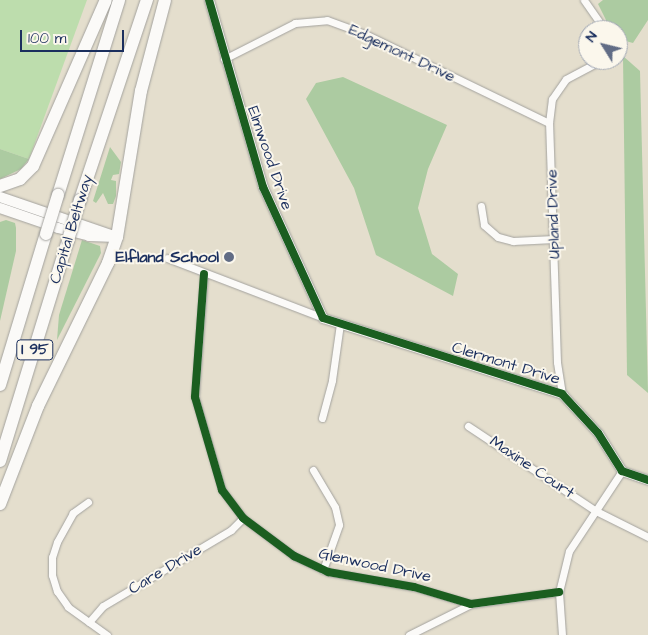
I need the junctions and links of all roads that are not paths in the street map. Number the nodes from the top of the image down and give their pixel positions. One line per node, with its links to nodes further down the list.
1 (106, 0): 11 (highway)
2 (119, 0): 21 (highway, Capital Beltway / I 95, bridge)
3 (148, 0): 25 (highway, Capital Beltway / I 95, bridge)
4 (165, 0): 15 (highway)
5 (209, 0): 8 (street, Elmwood Drive)
6 (584, 0): 7 (street)
7 (597, 20)
8 (224, 59): 10 (street, Edgemont Drive); 19 (street, Elmwood Drive)
9 (584, 70): 10 (street, Upland Drive)
10 (550, 123): 16 (street, Upland Drive)
11 (0, 186)
12 (0, 197): 15 (main road)
13 (481, 206): 16 (street)
14 (0, 208): 15 (main road)
15 (117, 237): 30 (highway)
16 (554, 240): 22 (street, Upland Drive)
17 (167, 258): 18 (street, Clermont Drive)
18 (204, 274): 19 (street, Clermont Drive); 32 (street, Glenwood Drive)
19 (323, 318): 20 (street, Clermont Drive)
20 (340, 324): 22 (street, Clermont Drive); 23 (street)
21 (0, 385)
22 (562, 394): 27 (street, Clermont Drive)
23 (322, 418)
24 (468, 426): 31 (street, Maxine Court)
25 (0, 460)
26 (313, 470): 34 (street)
27 (622, 472): 28 (street); 31 (street)
28 (648, 480)
29 (88, 502): 37 (street)
30 (0, 504)
31 (596, 511): 33 (street, Maxine Court); 35 (street)
32 (243, 518): 34 (street, Glenwood Drive); 37 (street, Care Drive)
33 (648, 537)
34 (323, 570): 36 (street, Glenwood Drive)
35 (559, 592): 36 (street, Glenwood Drive); 40 (street)
36 (471, 604): 39 (street)
37 (89, 622): 38 (street)
38 (108, 635)
39 (409, 635)
40 (562, 635)

